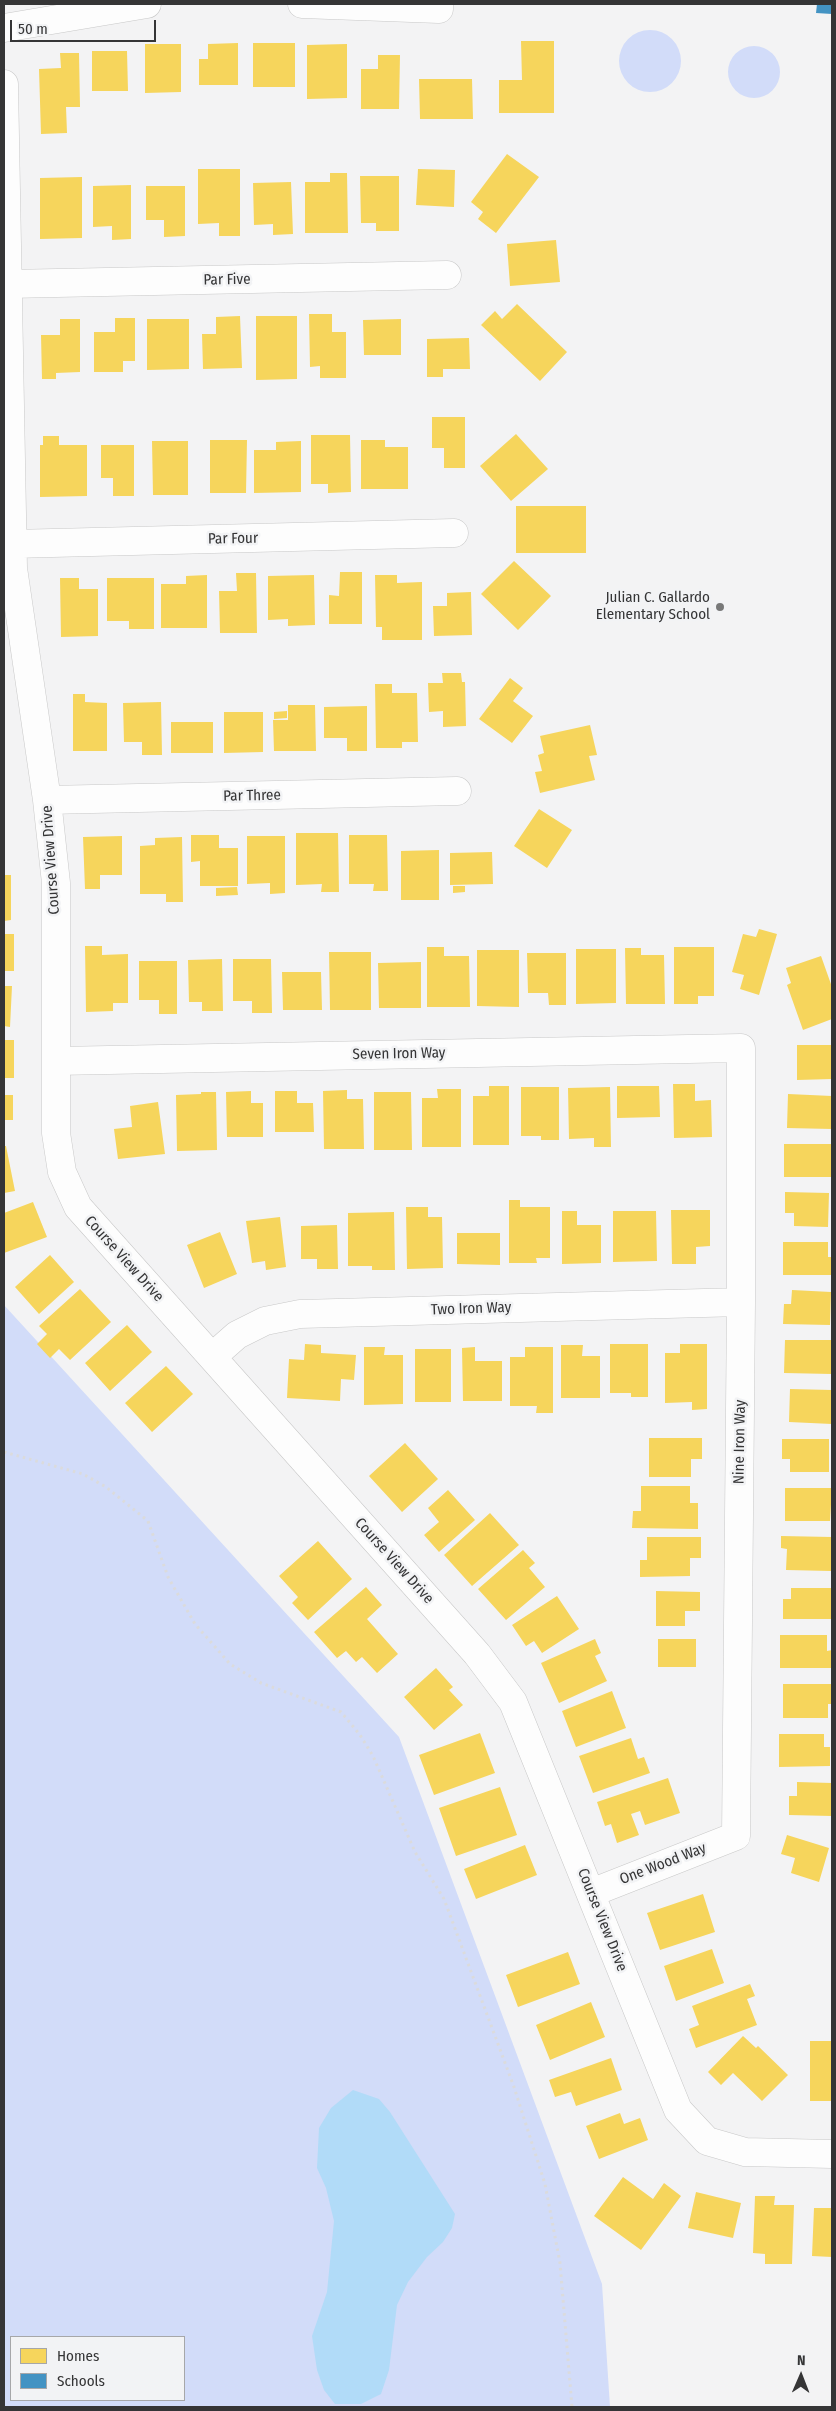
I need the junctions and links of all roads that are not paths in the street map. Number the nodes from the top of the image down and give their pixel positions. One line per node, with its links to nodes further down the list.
1 (147, 4): 4 (street)
2 (302, 4): 3 (street)
3 (439, 7)
4 (4, 28)
5 (4, 84): 7 (street, Course View Drive)
6 (446, 275): 7 (street, Par Five)
7 (8, 284): 9 (street, Course View Drive)
8 (454, 533): 9 (street, Par Four)
9 (12, 544): 11 (street, Course View Drive)
10 (457, 791): 11 (street, Par Three)
11 (47, 800): 13 (street, Course View Drive)
12 (741, 1048): 13 (street, Seven Iron Way); 14 (street, Nine Iron Way)
13 (56, 1061): 15 (street, Course View Drive)
14 (742, 1302): 15 (street, Two Iron Way); 16 (street, Nine Iron Way)
15 (212, 1357): 17 (street, Course View Drive)
16 (736, 1836): 17 (street, One Wood Way)
17 (591, 1893): 18 (street, Course View Drive)
18 (832, 2154)

